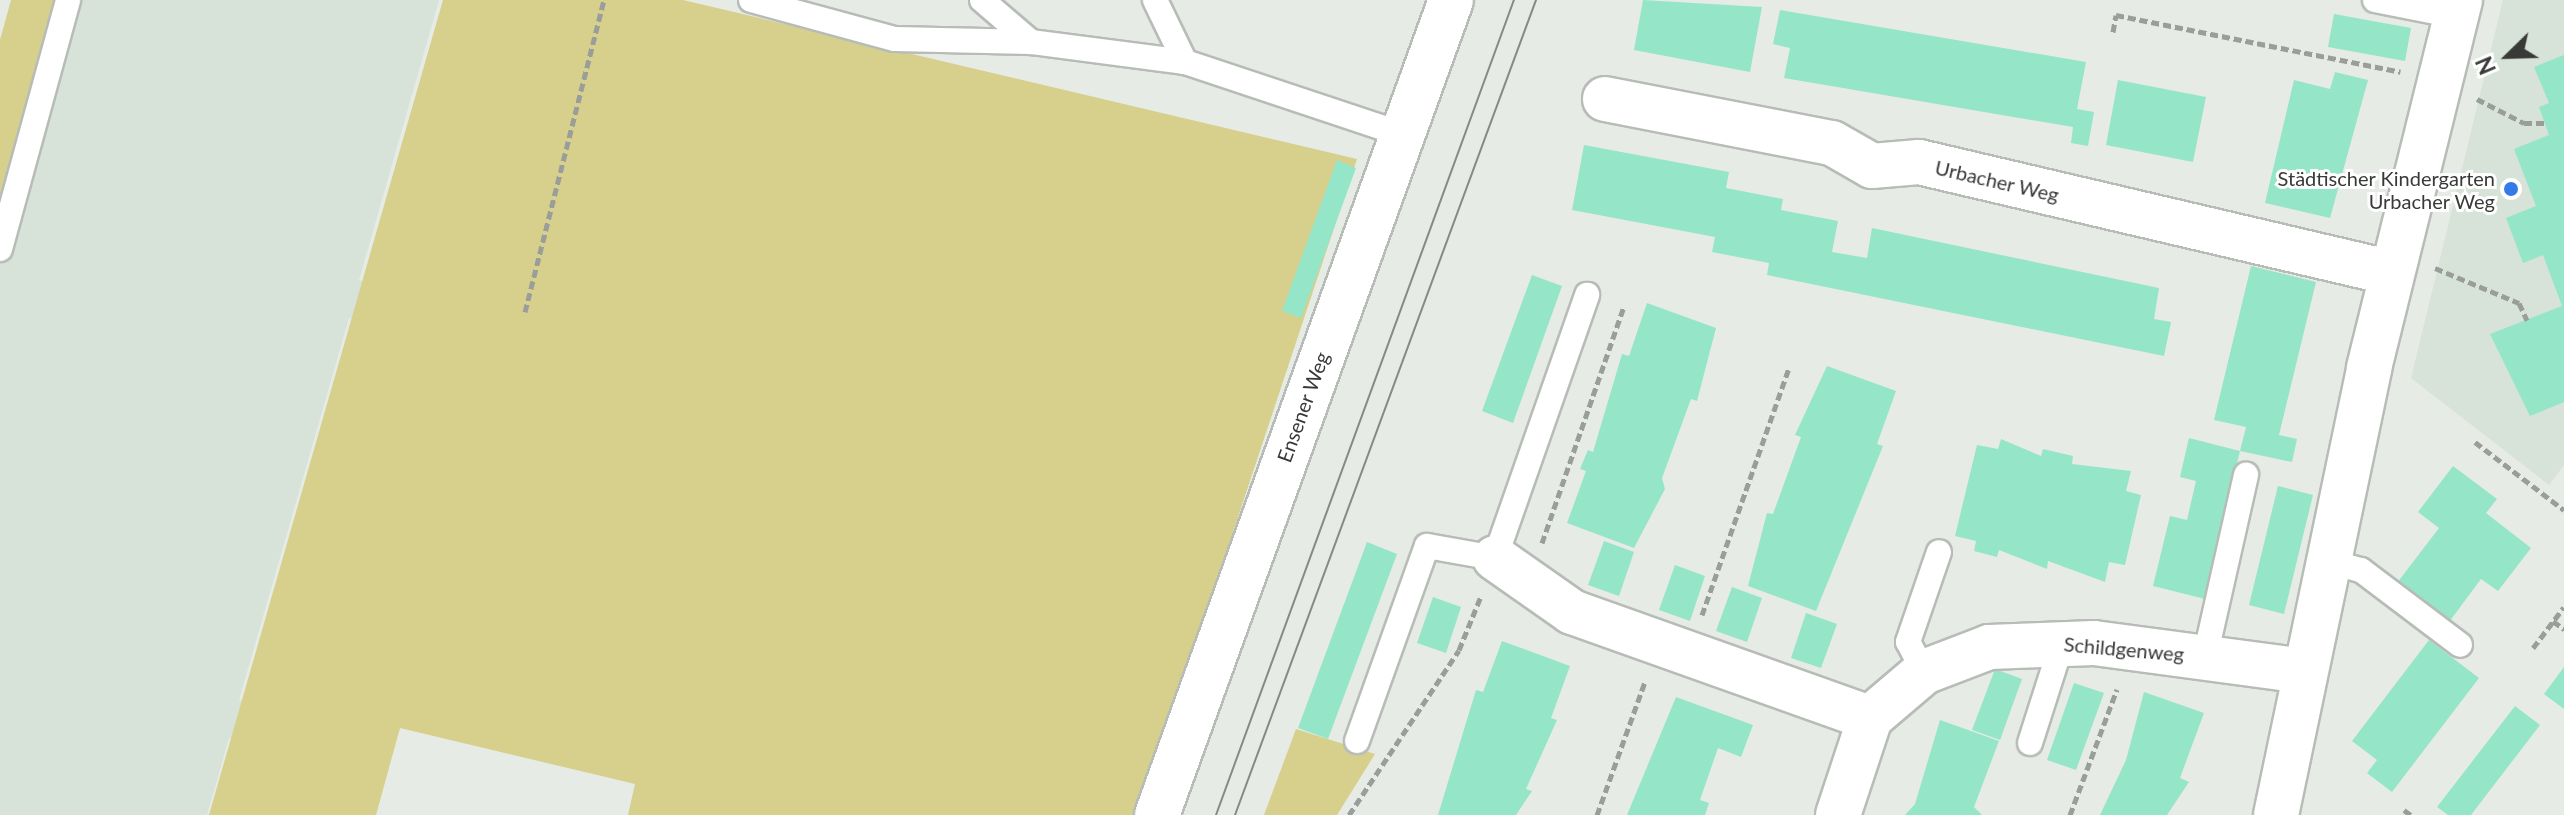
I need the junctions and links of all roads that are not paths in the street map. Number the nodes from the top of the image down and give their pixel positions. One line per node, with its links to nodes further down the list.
1 (68, 0): 12 (lane)
2 (751, 0): 8 (lane)
3 (982, 0): 8 (lane)
4 (1155, 0): 9 (lane)
5 (1451, 0): 11 (street, Ensener Weg)
6 (2375, 0): 7 (lane)
7 (2458, 8): 13 (street)
8 (1031, 42): 9 (lane)
9 (1185, 62): 11 (lane)
10 (1605, 99): 13 (street, Urbacher Weg)
11 (1401, 134): 27 (street, Ensener Weg)
12 (0, 249)
13 (2394, 262): 17 (street)
14 (1587, 295): 18 (lane)
15 (2246, 475): 21 (lane)
16 (1939, 552): 23 (lane)
17 (2327, 561): 20 (lane); 22 (street)
18 (1512, 571): 24 (street); 25 (lane)
19 (2062, 643): 21 (street, Schildgenweg); 23 (street, Schildgenweg); 26 (lane)
20 (2460, 645)
21 (2205, 657): 22 (street, Schildgenweg)
22 (2303, 671): 29 (street)
23 (1924, 672): 24 (street, Schildgenweg)
24 (1870, 718): 28 (street)
25 (1357, 741)
26 (2030, 743)
27 (1157, 815)
28 (1838, 815)
29 (2276, 815)

